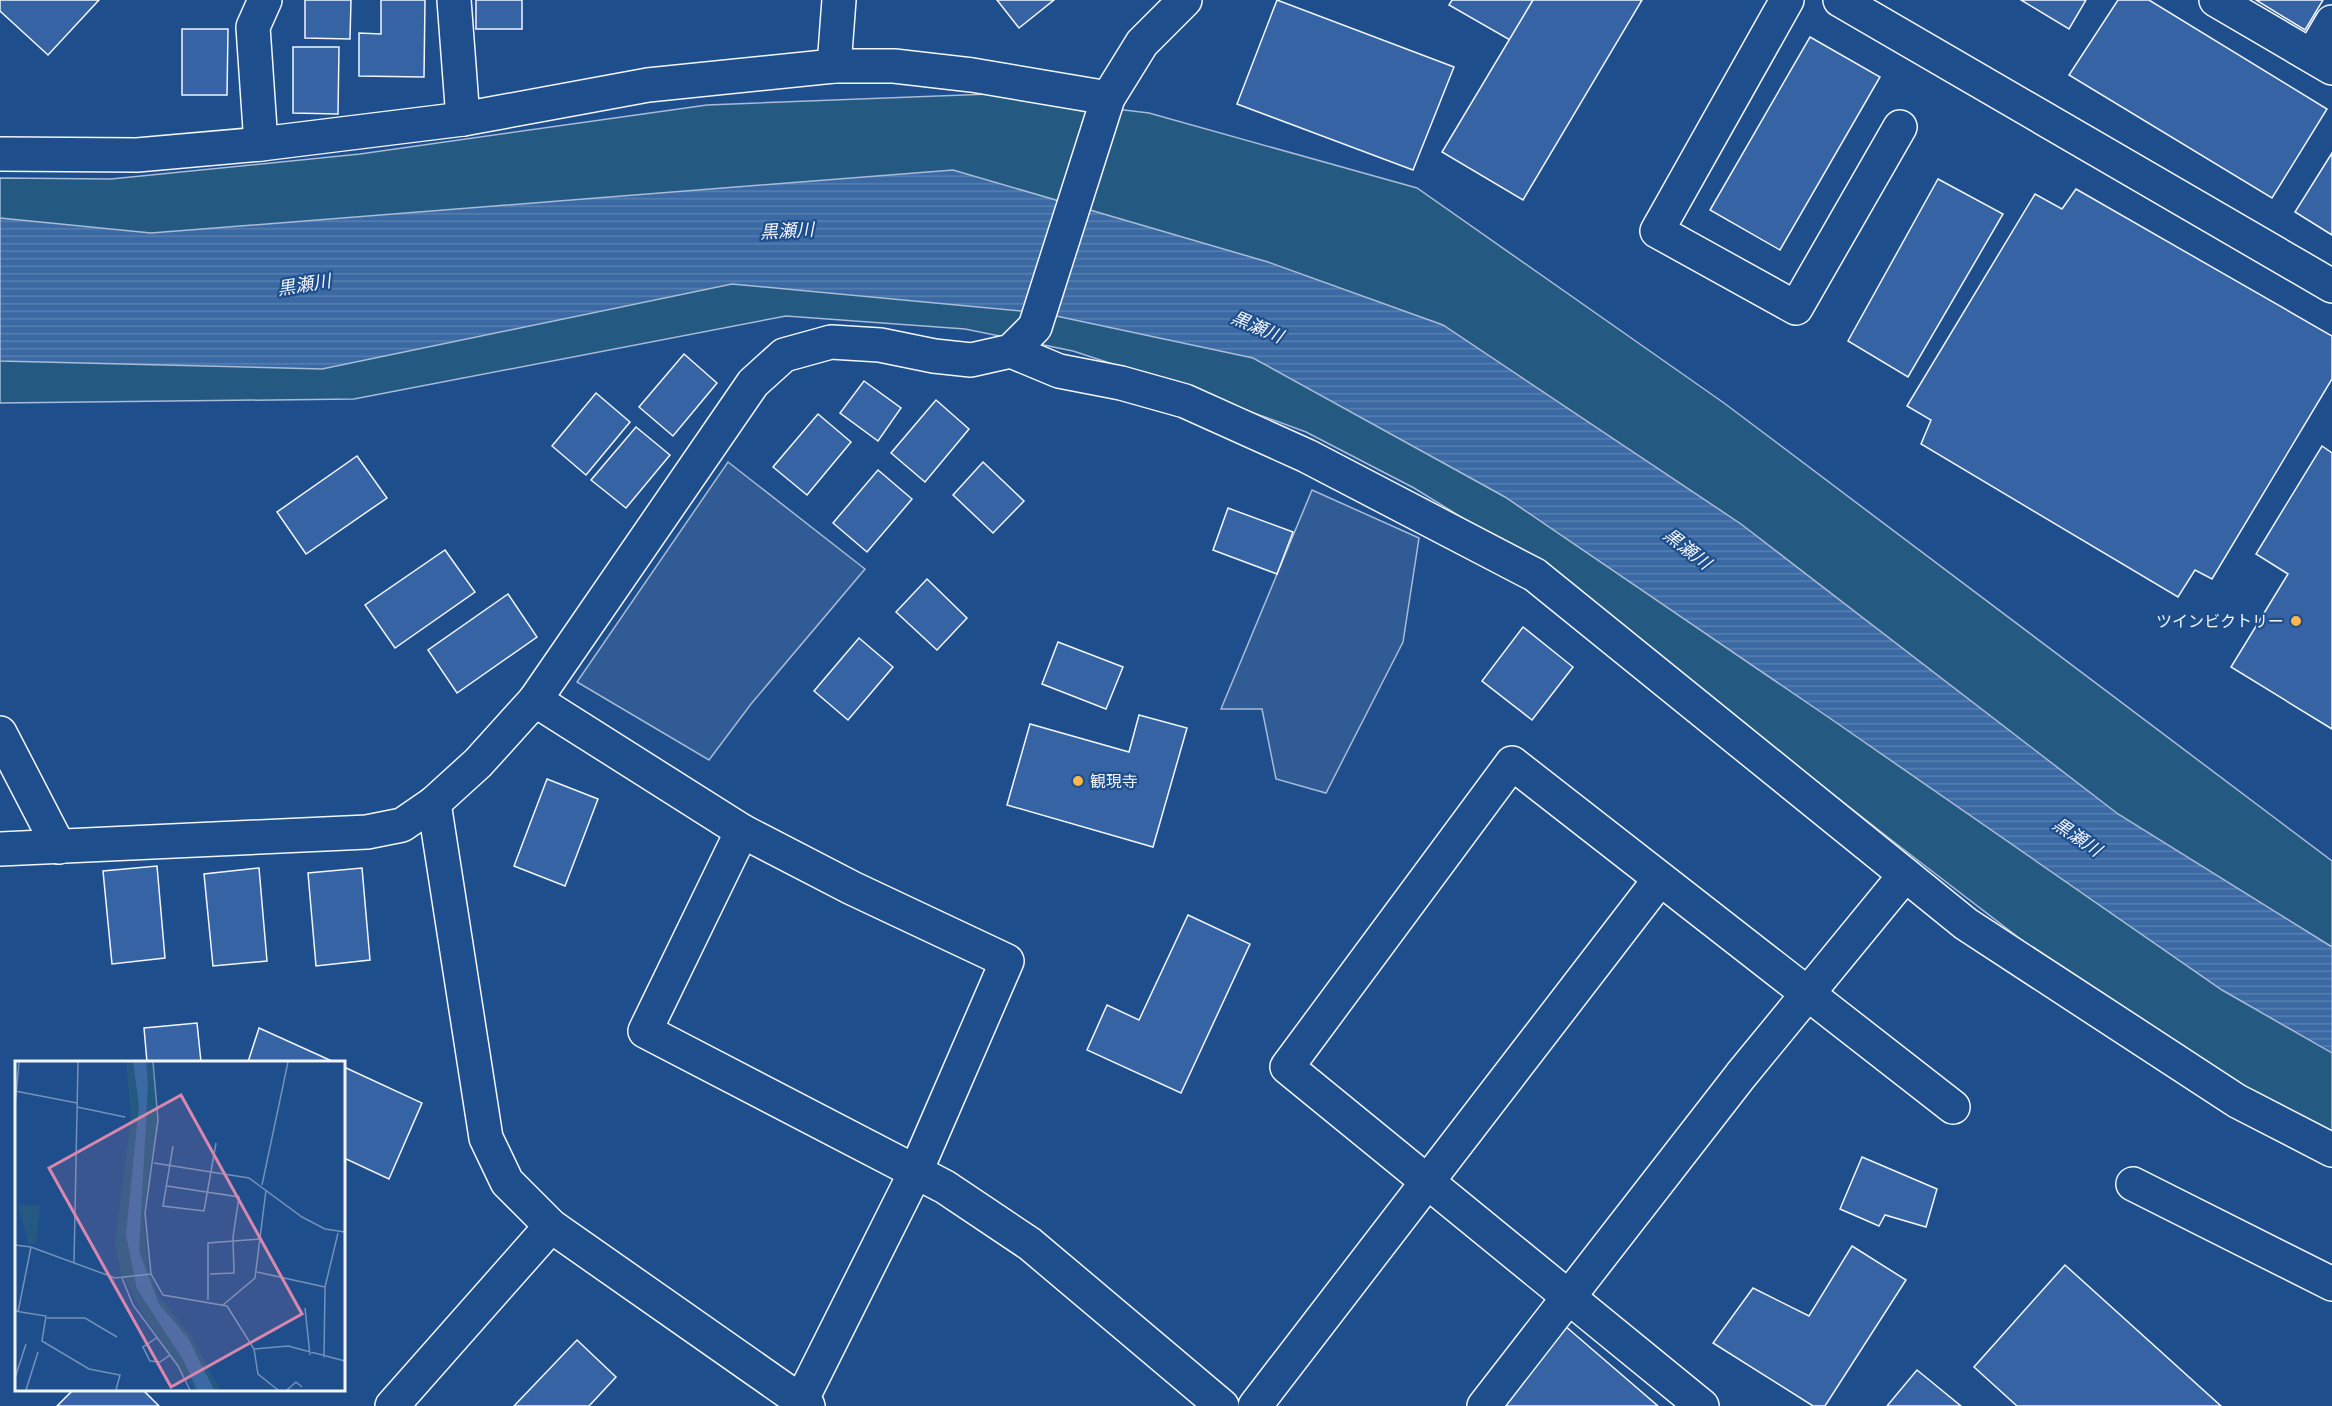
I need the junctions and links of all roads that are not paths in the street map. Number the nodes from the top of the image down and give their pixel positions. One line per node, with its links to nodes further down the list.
1 (265, 0): 14 (street)
2 (454, 0): 12 (street)
3 (1185, 0): 11 (street)
4 (1787, 0): 13 (street)
5 (1840, 0): 16 (street)
6 (2216, 0): 9 (street)
7 (837, 1): 10 (street)
8 (2332, 22): 9 (street)
9 (2322, 62)
10 (834, 66): 11 (street); 12 (street)
11 (1107, 98): 17 (street)
12 (463, 119): 14 (street)
13 (1900, 127)
14 (261, 144): 15 (street)
15 (0, 154)
16 (2332, 286)
17 (1011, 351): 18 (street); 24 (street)
18 (535, 700): 20 (street); 21 (street)
19 (0, 733): 22 (street)
20 (434, 803): 22 (street); 32 (street)
21 (742, 831): 29 (street); 29 (street)
22 (59, 847): 23 (street)
23 (0, 849)
24 (1905, 875): 26 (street); 28 (street)
25 (1660, 879): 26 (street); 30 (street); 30 (street)
26 (1810, 993): 27 (street); 34 (street)
27 (1953, 1107)
28 (2332, 1150)
29 (916, 1171): 35 (street); 37 (street)
30 (1428, 1183): 34 (street); 38 (street)
31 (2133, 1184): 33 (street)
32 (551, 1226): 35 (street); 36 (street)
33 (2332, 1284)
34 (1568, 1296): 39 (street); 40 (street)
35 (805, 1403)
36 (392, 1406)
37 (1222, 1406)
38 (1255, 1406)
39 (1484, 1406)
40 (1702, 1406)

